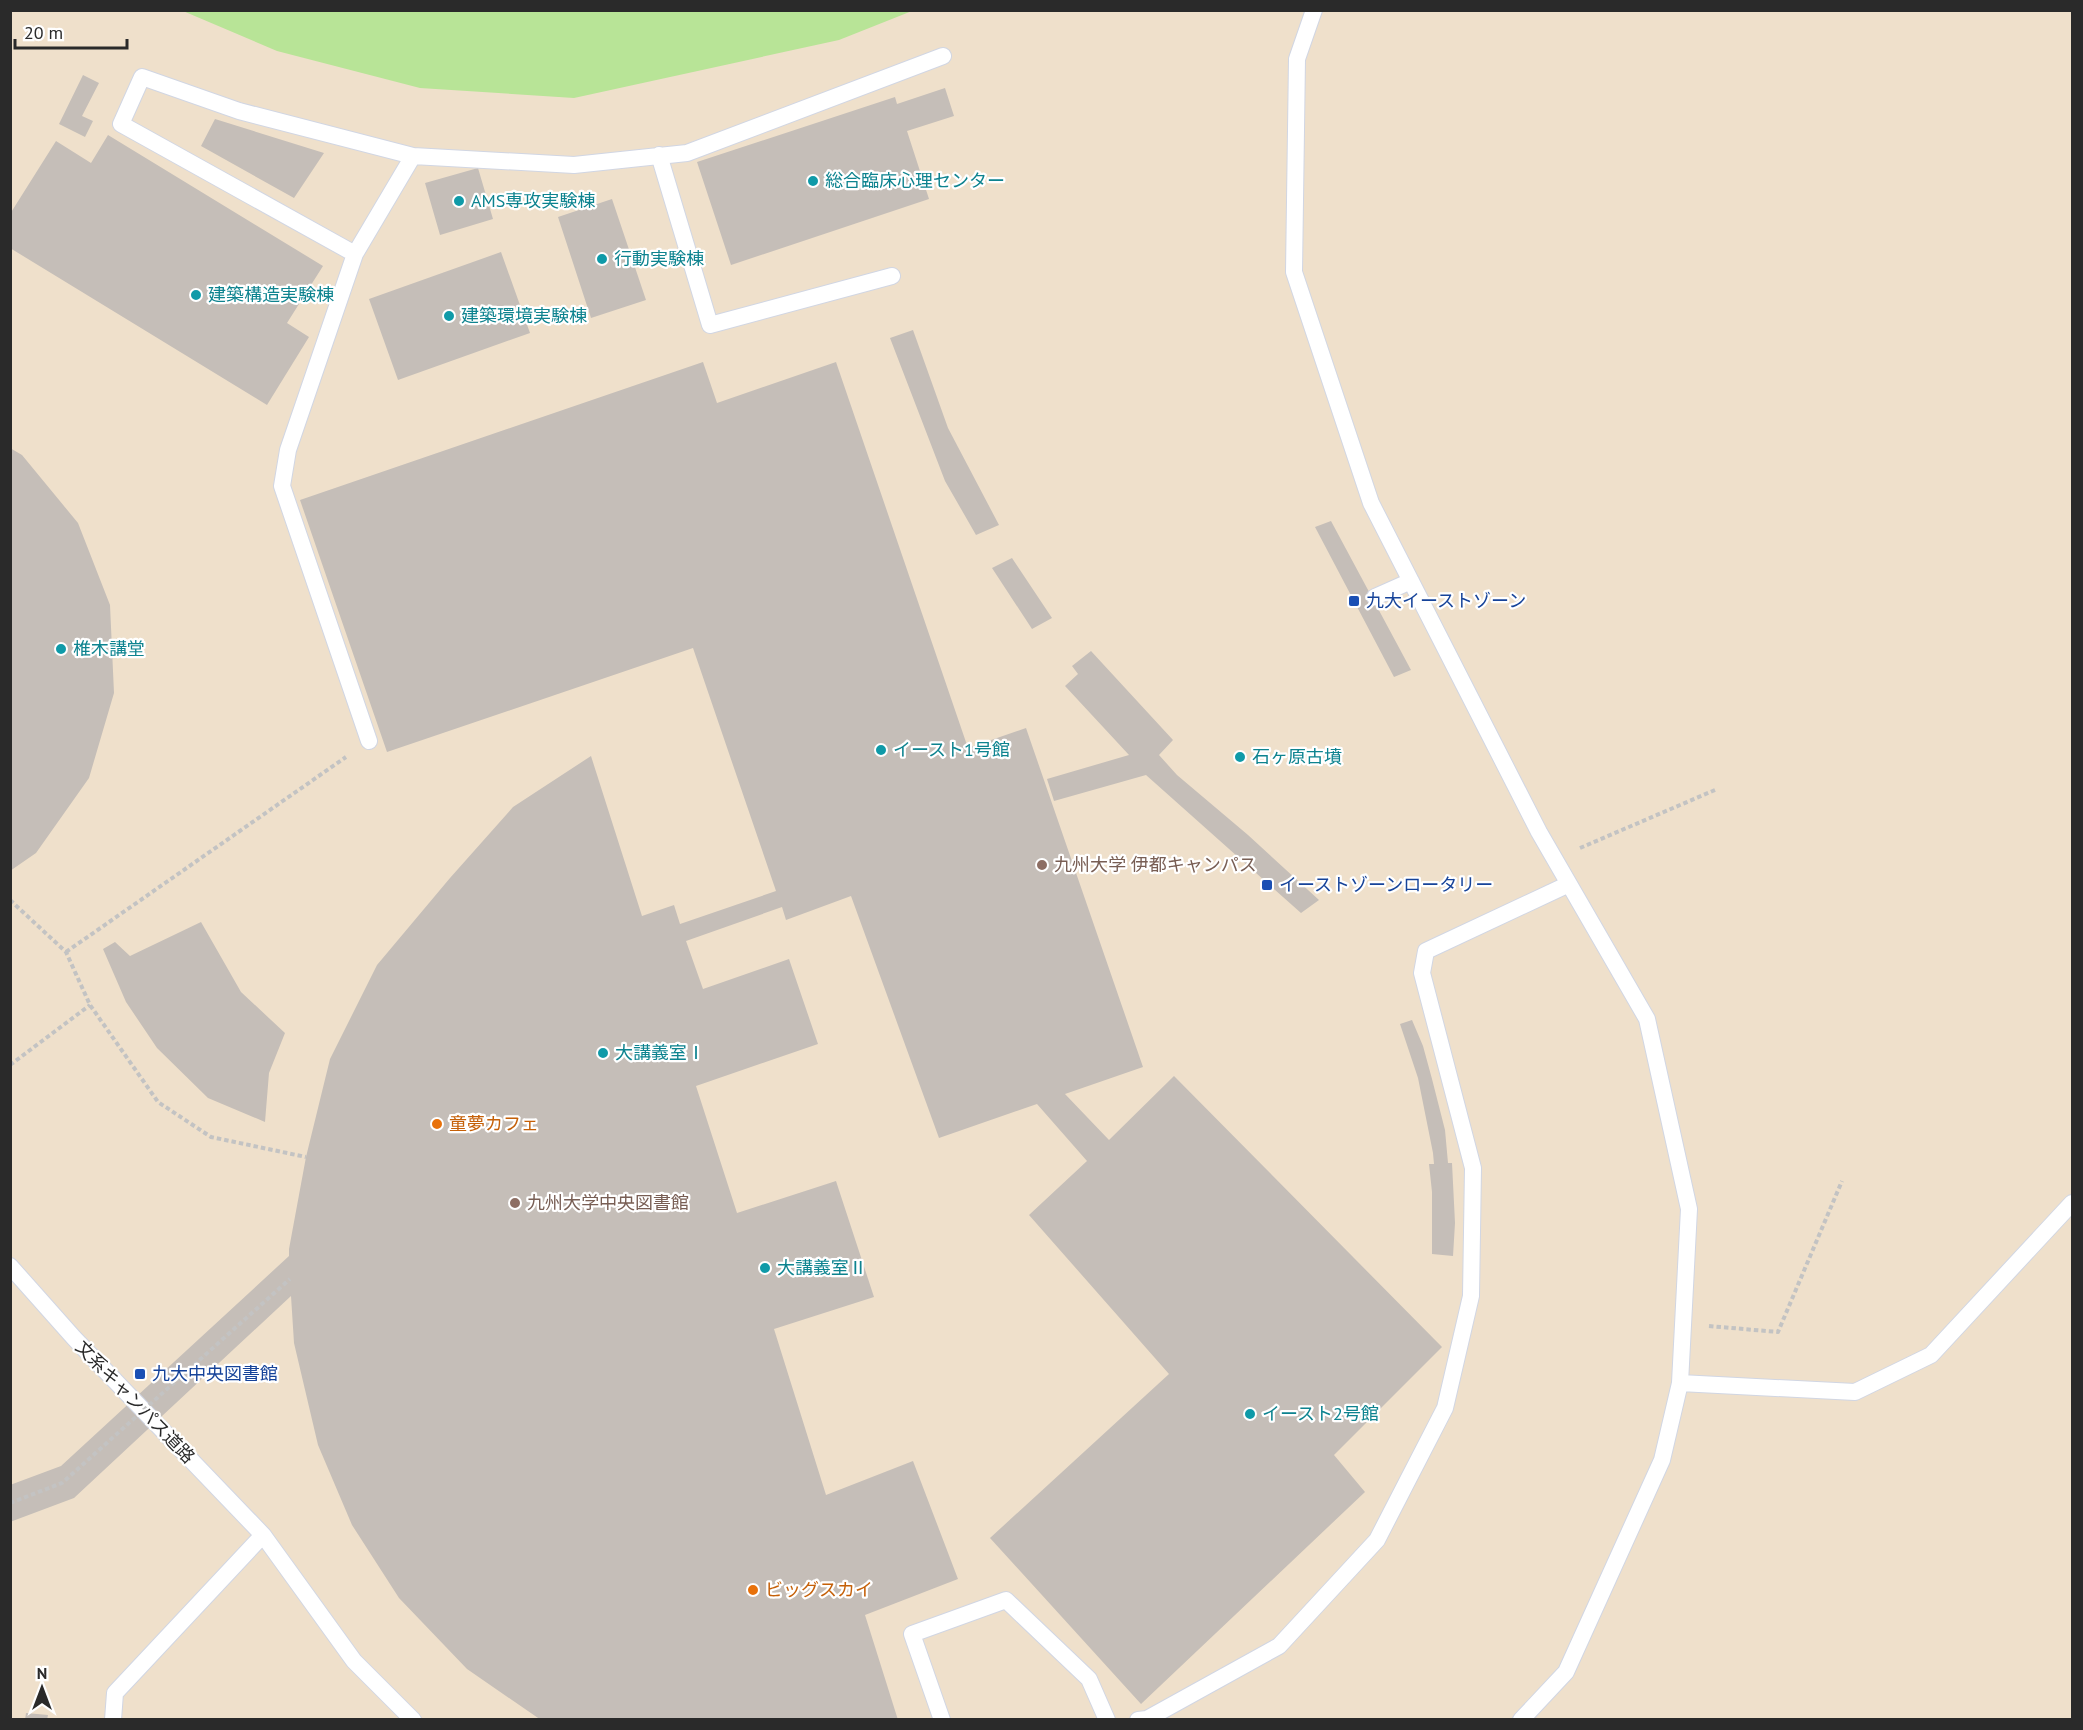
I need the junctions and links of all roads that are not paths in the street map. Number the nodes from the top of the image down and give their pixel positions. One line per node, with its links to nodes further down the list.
1 (1314, 10): 7 (lane)
2 (943, 56): 3 (lane)
3 (659, 155): 4 (lane); 6 (lane)
4 (413, 156): 5 (lane); 5 (lane)
5 (355, 254): 9 (lane)
6 (892, 276)
7 (1411, 581): 8 (lane); 10 (lane)
8 (1374, 597)
9 (369, 741)
10 (1569, 884): 13 (lane); 19 (lane)
11 (2073, 1203): 13 (lane)
12 (10, 1266): 14 (lane, 文系キャンパス道路)
13 (1680, 1383): 20 (lane)
14 (263, 1535): 15 (lane); 16 (lane, 文系キャンパス道路)
15 (113, 1719)
16 (413, 1719)
17 (942, 1719): 18 (lane)
18 (1107, 1719)
19 (1138, 1719)
20 (1521, 1719)

